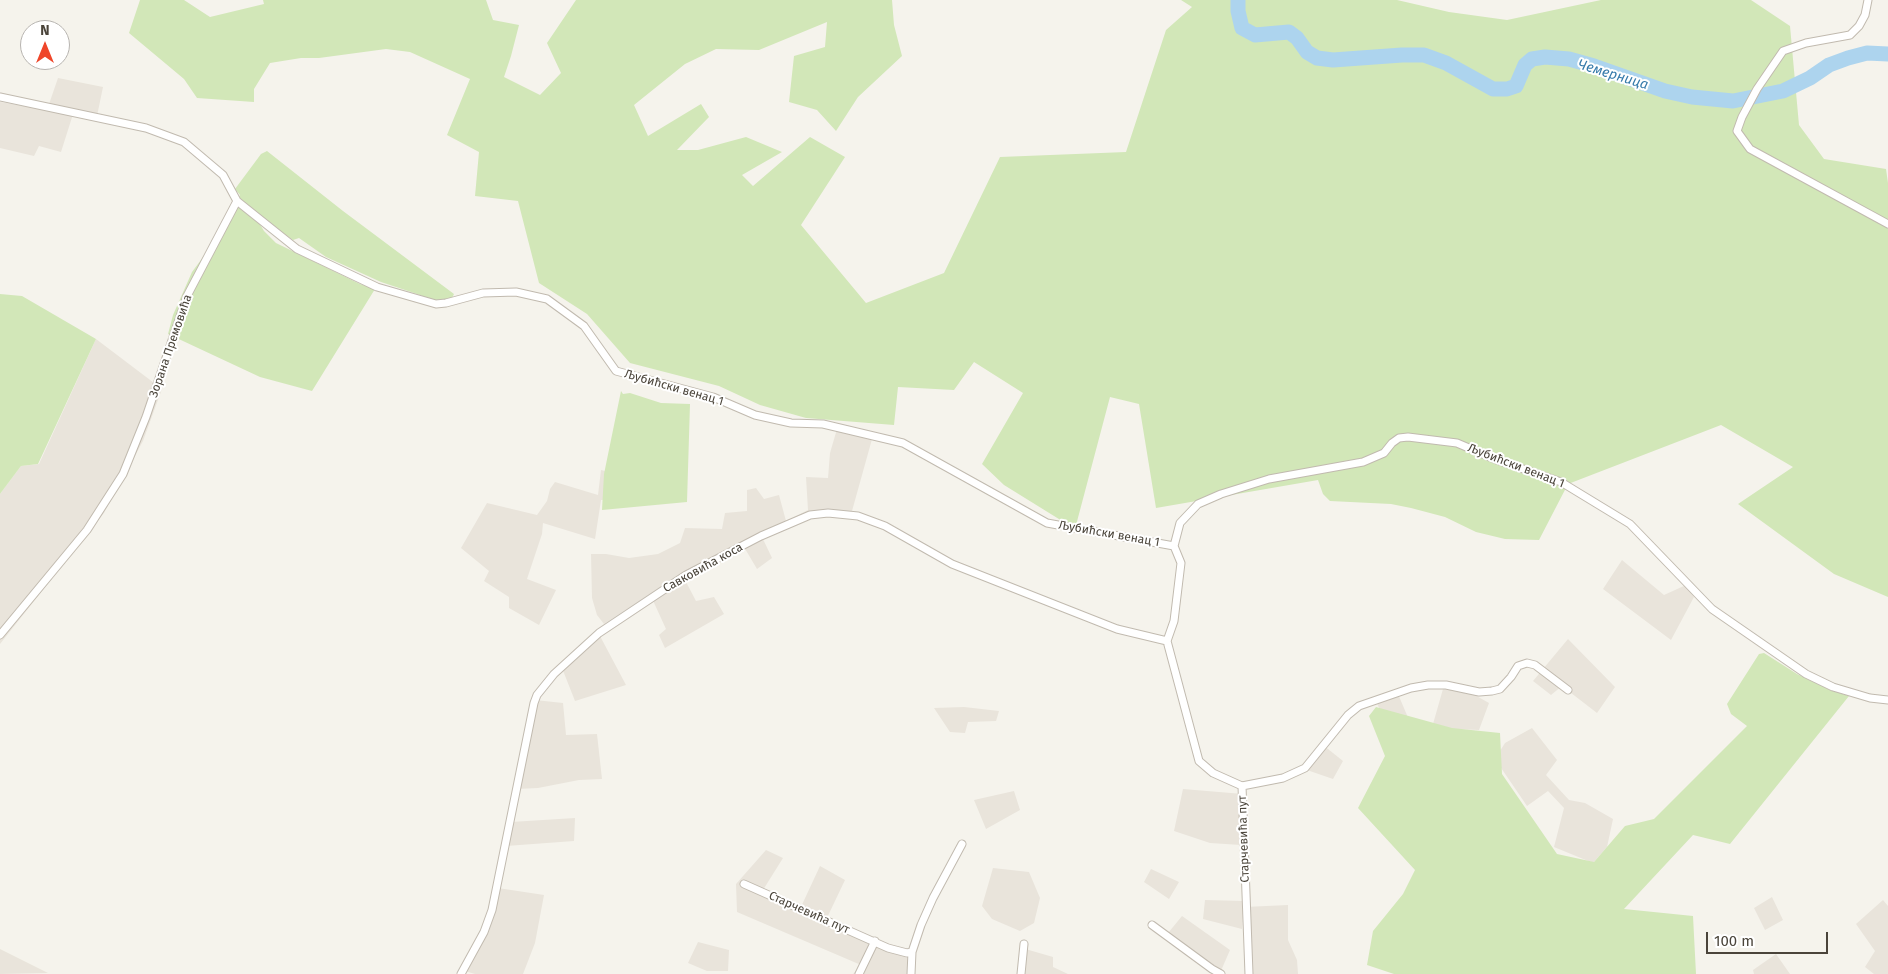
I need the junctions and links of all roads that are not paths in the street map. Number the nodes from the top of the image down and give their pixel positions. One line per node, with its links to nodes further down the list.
1 (1868, 0): 4 (street)
2 (0, 97): 3 (street)
3 (237, 201): 5 (street, Љубићски венац 1); 6 (street, Зорана Премовића)
4 (1888, 224)
5 (1174, 546): 7 (street, Љубићски венац 1); 9 (street, Љубићски венац 1)
6 (0, 635)
7 (1167, 641): 10 (street); 17 (street, Савковића коса)
8 (1568, 690): 10 (street, Старчевића пут)
9 (1888, 700)
10 (1242, 786): 22 (street, Старчевића пут)
11 (962, 844): 16 (street)
12 (744, 884): 14 (street, Старчевића пут)
13 (1152, 925): 21 (street)
14 (875, 941): 16 (street, Старчевића пут); 18 (street)
15 (1024, 944): 20 (street)
16 (912, 952): 19 (street)
17 (462, 974)
18 (859, 974)
19 (911, 974)
20 (1021, 974)
21 (1221, 974)
22 (1249, 974)

